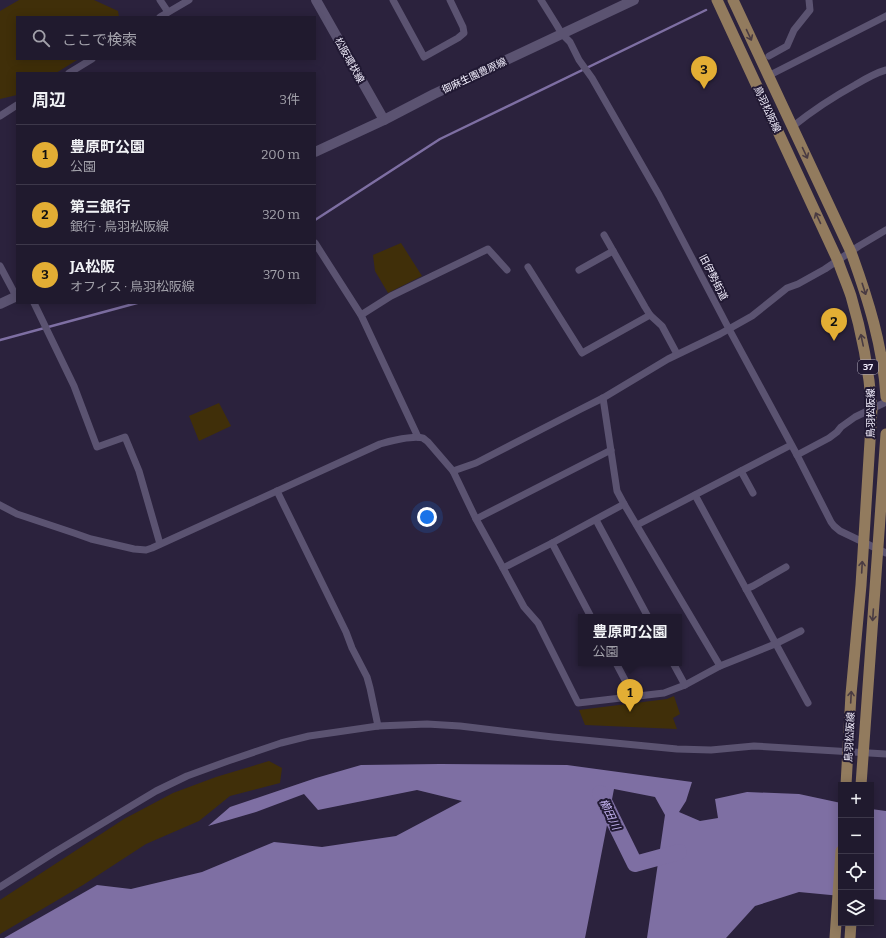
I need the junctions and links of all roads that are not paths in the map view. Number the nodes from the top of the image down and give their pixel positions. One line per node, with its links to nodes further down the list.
1 (160, 0): 11 (street)
2 (189, 0): 11 (street)
3 (316, 0): 22 (main road, 松阪環状線)
4 (393, 0): 5 (street)
5 (450, 0)
6 (541, 0): 14 (street, 旧伊勢街道)
7 (634, 0): 14 (main road, 御麻生園豊原線)
8 (717, 0): 30 (main road, 鳥羽松阪線 / 37, one-way to 8)
9 (733, 0): 19 (main road, 鳥羽松阪線 / 37, one-way to 19)
10 (809, 0): 15 (street)
11 (168, 12): 12 (street)
12 (162, 16)
13 (886, 16): 19 (street)
14 (562, 34): 22 (main road, 御麻生園豊原線); 41 (street, 旧伊勢街道)
15 (769, 56)
16 (90, 60): 18 (street)
17 (886, 70): 23 (street)
18 (71, 72)
19 (768, 76): 23 (main road, 鳥羽松阪線 / 37)
20 (16, 106): 21 (street)
21 (0, 116)
22 (384, 120): 24 (main road, 御麻生園豊原線)
23 (792, 127): 29 (main road, 鳥羽松阪線 / 37, one-way to 29)
24 (316, 152)
25 (886, 230): 29 (street)
26 (604, 235): 28 (street)
27 (316, 245): 39 (street)
28 (613, 251): 34 (street); 40 (street)
29 (851, 252): 30 (street); 43 (main road, 鳥羽松阪線 / 37, one-way to 43)
30 (838, 261): 41 (street); 46 (main road, 鳥羽松阪線 / 37, one-way to 30)
31 (0, 266): 35 (street)
32 (528, 267): 40 (street)
33 (507, 270): 39 (street)
34 (579, 270)
35 (16, 294)
36 (16, 296): 37 (main road)
37 (0, 304)
38 (34, 304): 64 (street)
39 (361, 315): 48 (street)
40 (650, 315): 42 (street)
41 (729, 329): 42 (street); 49 (street, 旧伊勢街道)
42 (677, 354): 44 (street)
43 (886, 397)
44 (603, 398): 50 (street); 52 (street)
45 (886, 402): 46 (street)
46 (872, 409): 51 (street); 62 (main road, 鳥羽松阪線 / 37)
47 (886, 434): 65 (main road, 鳥羽松阪線)
48 (418, 437): 52 (street); 54 (street)
49 (791, 445): 51 (street, 旧伊勢街道); 53 (street)
50 (611, 450): 57 (street); 59 (street)
51 (797, 455): 62 (street, 旧伊勢街道)
52 (453, 471): 59 (street)
53 (741, 471): 55 (street); 56 (street)
54 (277, 490): 64 (street); 79 (street)
55 (752, 493)
56 (695, 495): 61 (street); 68 (street)
57 (624, 504): 60 (street); 61 (street)
58 (0, 505): 64 (street)
59 (476, 518): 66 (street)
60 (596, 520): 63 (street); 70 (street)
61 (636, 525): 75 (street)
62 (864, 542): 65 (street, 旧伊勢街道); 80 (main road, 鳥羽松阪線 / 37, one-way to 62)
63 (552, 543): 66 (street); 69 (street)
64 (160, 544)
65 (882, 551): 82 (main road, 鳥羽松阪線, one-way to 82)
66 (502, 568): 77 (street)
67 (786, 568): 68 (street)
68 (746, 588): 72 (street)
69 (589, 614)
70 (646, 614)
71 (801, 631): 72 (street)
72 (776, 644): 75 (street); 78 (street)
73 (618, 666): 77 (street)
74 (675, 666): 76 (street)
75 (720, 666): 76 (street)
76 (685, 685): 77 (street)
77 (634, 697)
78 (808, 703)
79 (378, 726): 80 (street); 86 (street)
80 (848, 752): 82 (street); 83 (main road, 鳥羽松阪線 / 37)
81 (886, 754): 82 (street)
82 (863, 759): 84 (main road, 鳥羽松阪線)
83 (846, 782)
84 (861, 782)
85 (841, 854): 88 (main road)
86 (0, 887)
87 (851, 926): 89 (main road)
88 (834, 938)
89 (850, 938)

